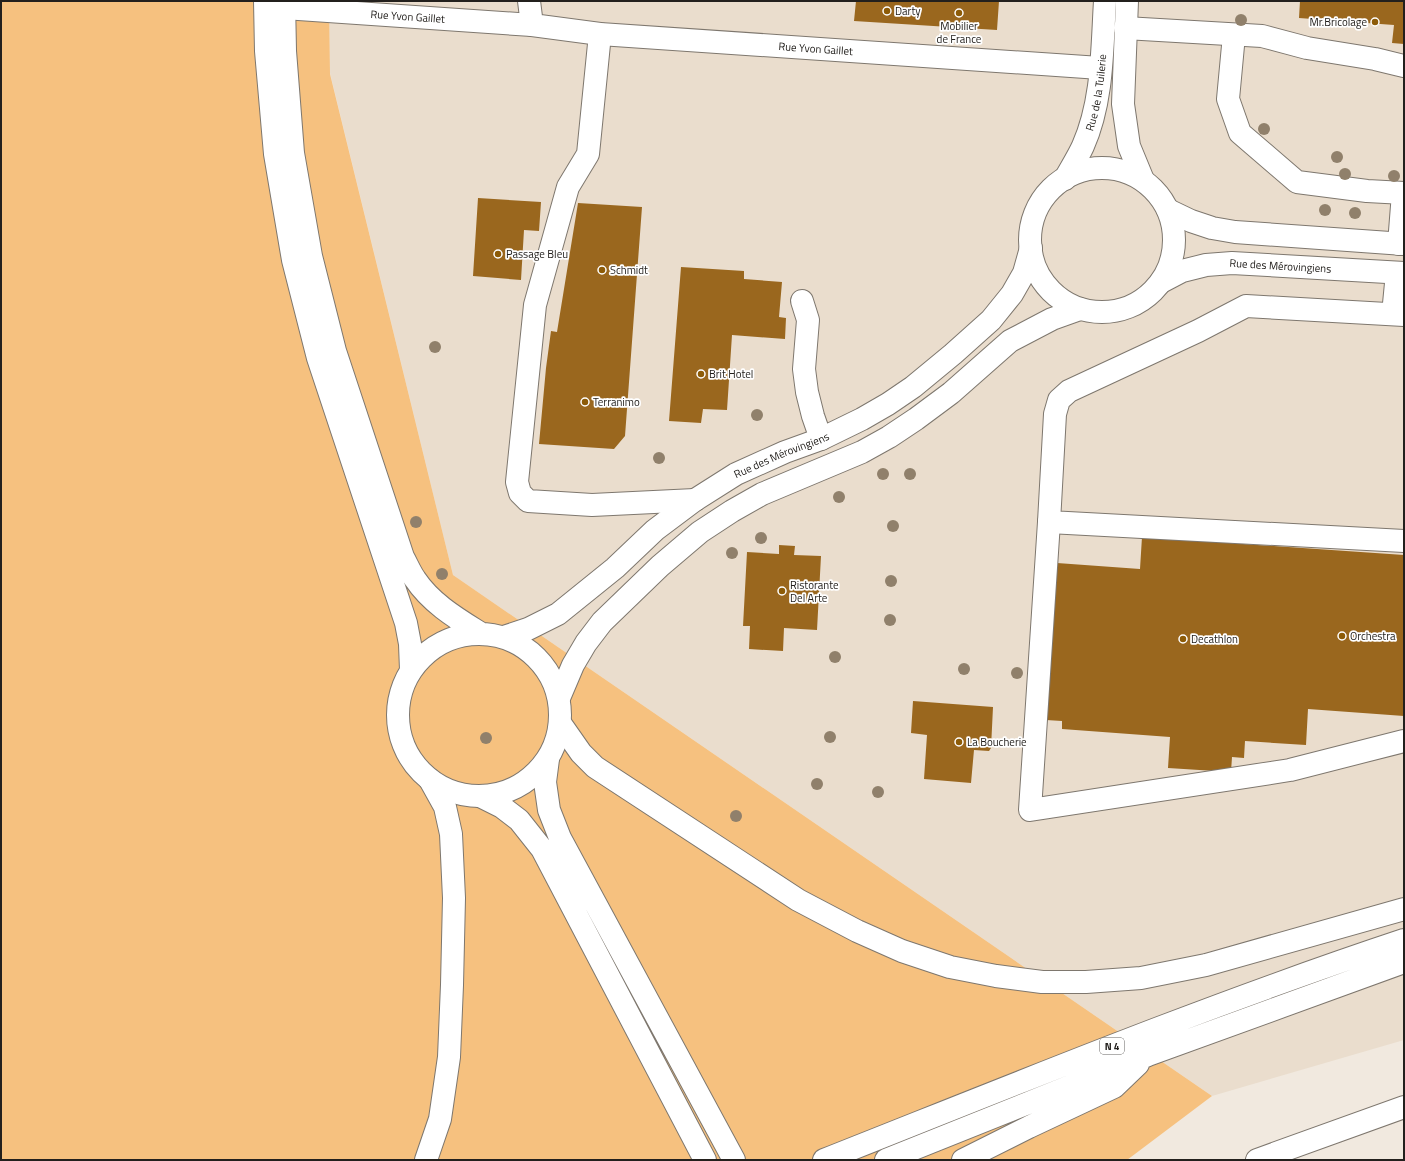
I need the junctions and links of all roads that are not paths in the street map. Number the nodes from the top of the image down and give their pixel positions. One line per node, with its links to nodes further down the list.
1 (529, 1): 5 (main road)
2 (1105, 1): 10 (main road, Rue de la Tuilerie)
3 (1127, 1): 6 (main road)
4 (277, 3): 5 (main road, Rue Yvon Gaillet); 26 (main road); 28 (main road)
5 (532, 25): 7 (main road, Rue Yvon Gaillet)
6 (1126, 28): 8 (main road); 12 (main road)
7 (600, 34): 10 (main road, Rue Yvon Gaillet); 23 (main road)
8 (1234, 35): 9 (main road); 13 (main road)
9 (1404, 66)
10 (1100, 68): 11 (main road, Rue de la Tuilerie)
11 (1065, 179): 12 (main road); 16 (main road)
12 (1143, 180): 14 (main road)
13 (1403, 193): 15 (main road)
14 (1168, 210): 15 (main road); 18 (main road)
15 (1401, 244)
16 (1030, 248): 20 (main road); 22 (main road, Rue des Mérovingiens)
17 (1400, 273): 18 (main road, Rue des Mérovingiens); 21 (main road)
18 (1161, 282): 20 (main road)
19 (802, 301): 22 (main road)
20 (1080, 309): 29 (main road)
21 (1399, 315): 24 (main road)
22 (821, 439): 23 (main road, Rue des Mérovingiens)
23 (695, 500): 27 (main road, Rue des Mérovingiens)
24 (1049, 522): 25 (main road); 31 (main road)
25 (1404, 540)
26 (480, 634): 27 (main road); 28 (main road)
27 (504, 637): 29 (main road)
28 (411, 670): 33 (main road)
29 (559, 698): 30 (main road)
30 (560, 723): 32 (main road); 35 (main road)
31 (1404, 741)
32 (548, 759): 34 (main road); 42 (main road)
33 (430, 780): 34 (main road); 41 (main road)
34 (480, 796): 40 (main road)
35 (1404, 909)
36 (1404, 940): 43 (main road, N 4)
37 (1404, 962): 38 (main road, N 4)
38 (1148, 1055): 44 (main road, N 4); 45 (main road)
39 (1404, 1107): 46 (main road)
40 (703, 1155)
41 (426, 1160)
42 (734, 1160)
43 (824, 1160)
44 (886, 1160)
45 (963, 1160)
46 (1257, 1160)

